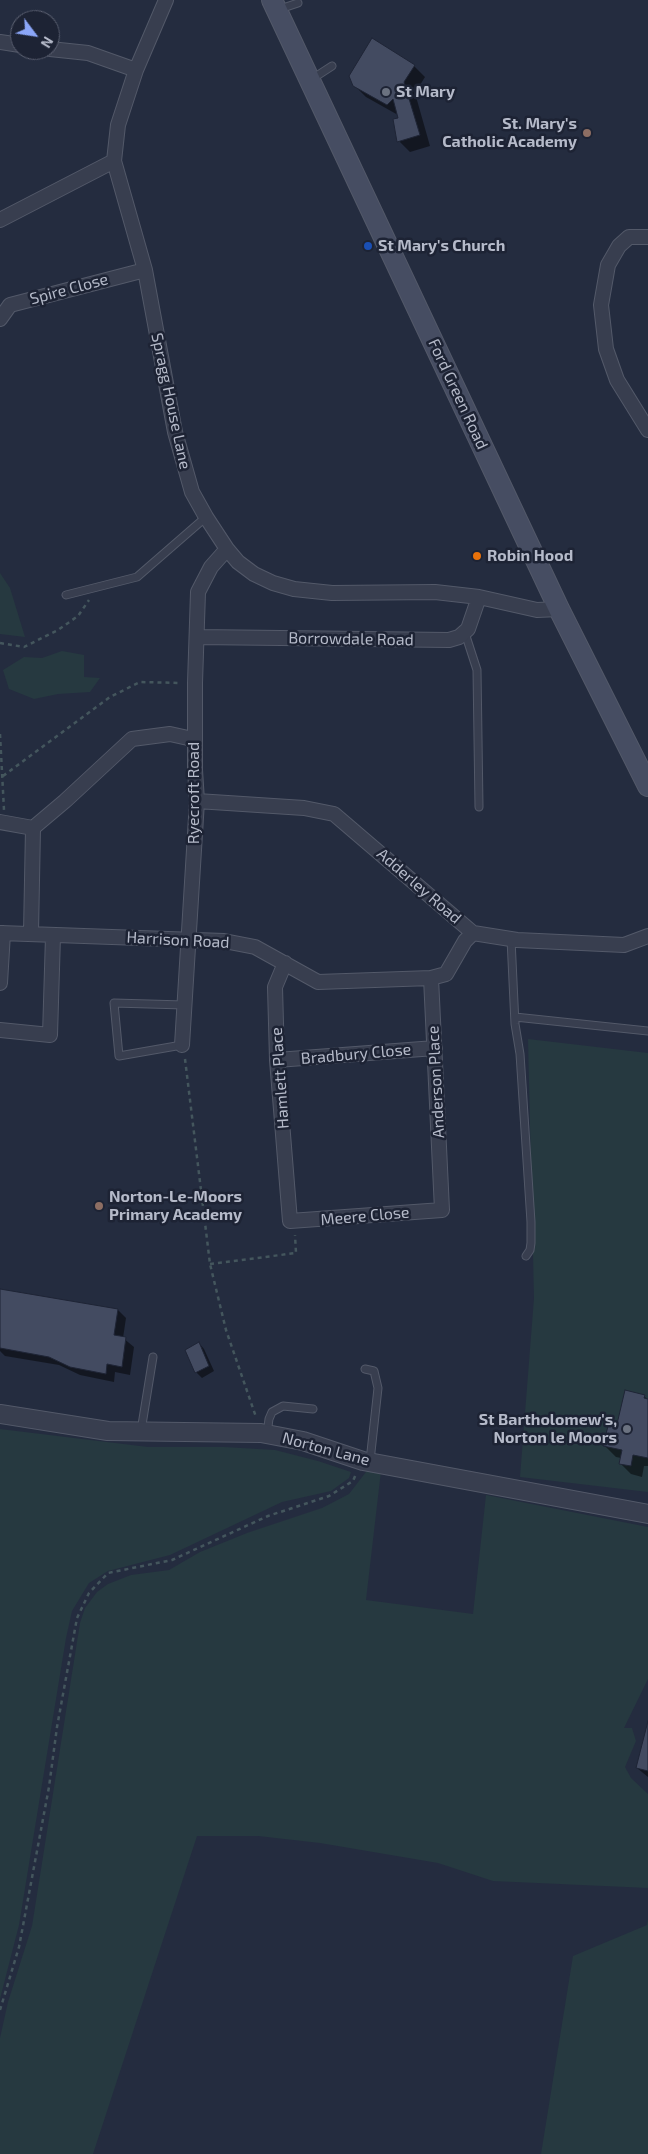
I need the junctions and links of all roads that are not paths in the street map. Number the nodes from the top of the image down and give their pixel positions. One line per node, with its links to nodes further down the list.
1 (166, 0): 6 (street, Spragg House Lane)
2 (298, 3): 3 (lane)
3 (274, 5): 7 (main road, Ford Green Road)
4 (60, 50): 6 (street)
5 (332, 66): 7 (lane)
6 (136, 70): 8 (street, Spragg House Lane)
7 (310, 80): 18 (main road, Ford Green Road)
8 (114, 161): 9 (street); 11 (street, Spragg House Lane)
9 (0, 220)
10 (648, 237): 13 (street)
11 (145, 270): 12 (street, Spire Close); 14 (street, Spragg House Lane)
12 (0, 319)
13 (648, 430)
14 (206, 517): 15 (street, Spragg House Lane); 16 (lane)
15 (227, 549): 17 (street, Spragg House Lane); 20 (street, Ryecroft Road)
16 (66, 595)
17 (479, 597): 18 (street, Spragg House Lane); 19 (street)
18 (560, 609): 22 (main road, Ford Green Road)
19 (465, 633): 20 (street, Borrowdale Road); 24 (lane)
20 (197, 637): 21 (street, Ryecroft Road)
21 (195, 742): 23 (street, Ryecroft Road); 26 (street)
22 (646, 775)
23 (197, 801): 29 (street, Adderley Road); 33 (street, Ryecroft Road)
24 (479, 807)
25 (2, 823): 26 (street)
26 (33, 828): 28 (street)
27 (1, 933): 28 (street, Harrison Road); 36 (street)
28 (31, 933): 30 (street, Harrison Road)
29 (473, 933): 32 (street, Adderley Road); 35 (street, Harrison Road)
30 (54, 936): 33 (street, Harrison Road); 39 (street)
31 (648, 936): 32 (street, Adderley Road)
32 (511, 939): 38 (lane)
33 (188, 940): 34 (street, Harrison Road); 37 (street, Ryecroft Road)
34 (285, 963): 35 (street, Harrison Road); 43 (street, Hamlett Place)
35 (431, 978): 42 (street, Anderson Place)
36 (0, 983)
37 (184, 1005): 41 (street, Ryecroft Road); 41 (lane)
38 (515, 1017): 40 (lane); 46 (lane)
39 (0, 1030)
40 (648, 1031)
41 (182, 1045)
42 (434, 1048): 43 (street, Bradbury Close); 44 (street, Anderson Place)
43 (277, 1060): 45 (street, Hamlett Place)
44 (441, 1185): 45 (street, Meere Close)
45 (295, 1221)
46 (526, 1256)
47 (152, 1357): 51 (lane)
48 (365, 1368): 53 (lane)
49 (313, 1409): 52 (lane)
50 (0, 1414): 51 (street, Norton Lane)
51 (141, 1431): 52 (street, Norton Lane)
52 (264, 1434): 53 (street, Norton Lane)
53 (367, 1461): 54 (street, Norton Lane)
54 (648, 1514)

